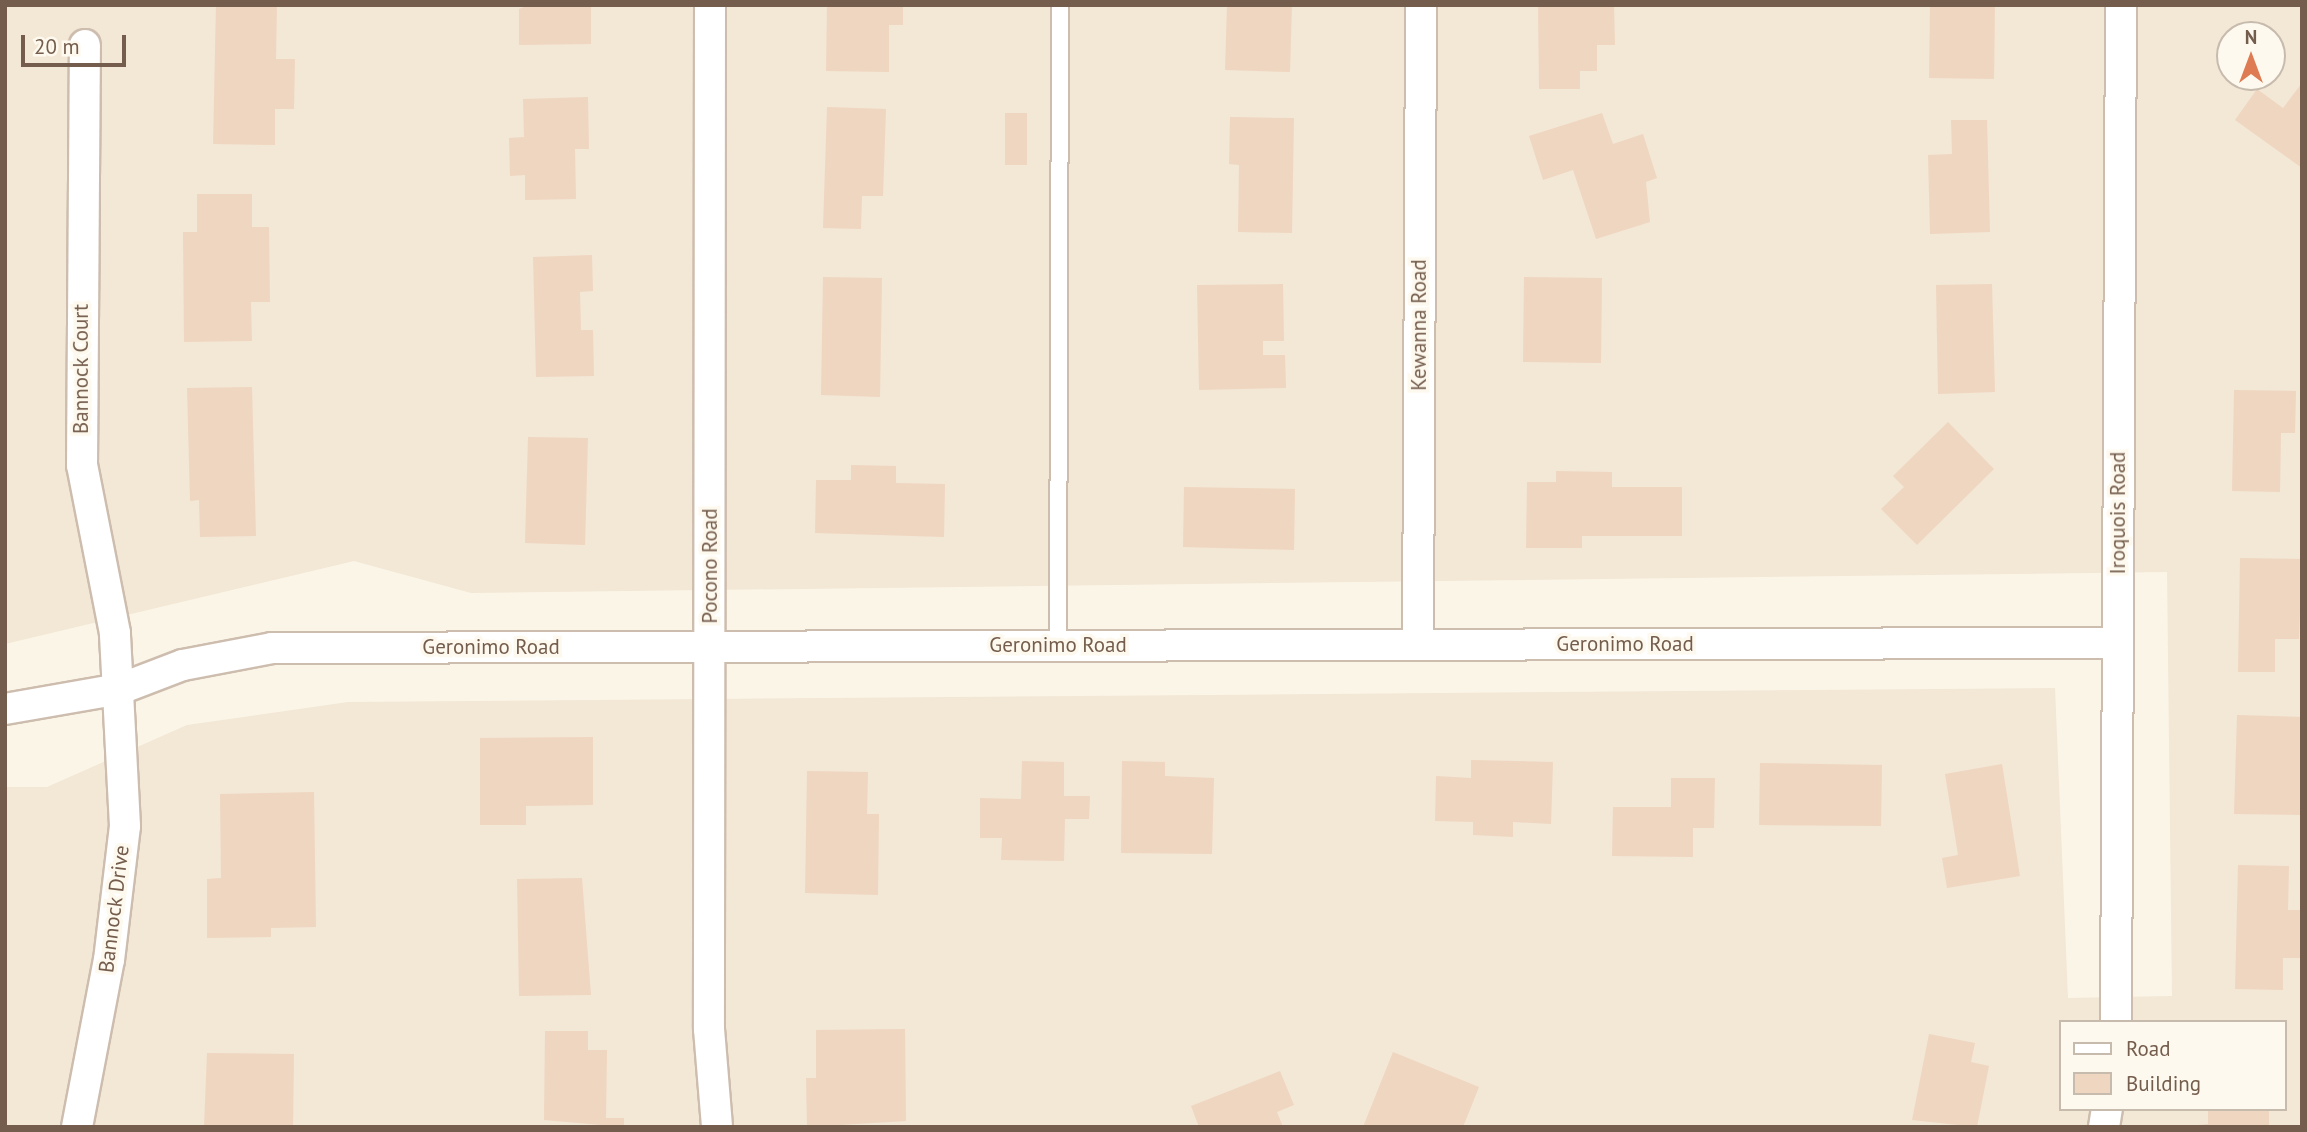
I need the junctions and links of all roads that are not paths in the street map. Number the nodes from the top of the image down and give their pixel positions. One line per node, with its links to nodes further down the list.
1 (710, 5): 9 (street, Pocono Road)
2 (1060, 5): 8 (lane)
3 (1421, 5): 7 (street, Kewanna Road)
4 (2121, 5): 6 (street, Iroquois Road)
5 (85, 45): 10 (street, Bannock Court)
6 (2118, 643): 7 (street, Geronimo Road); 12 (street, Iroquois Road)
7 (1418, 644): 8 (street, Geronimo Road)
8 (1058, 645): 9 (street, Geronimo Road)
9 (710, 646): 10 (street, Geronimo Road); 14 (street, Pocono Road)
10 (120, 689): 11 (street, Geronimo Road); 13 (street, Bannock Drive)
11 (5, 709)
12 (2116, 1020)
13 (76, 1127)
14 (717, 1127)

